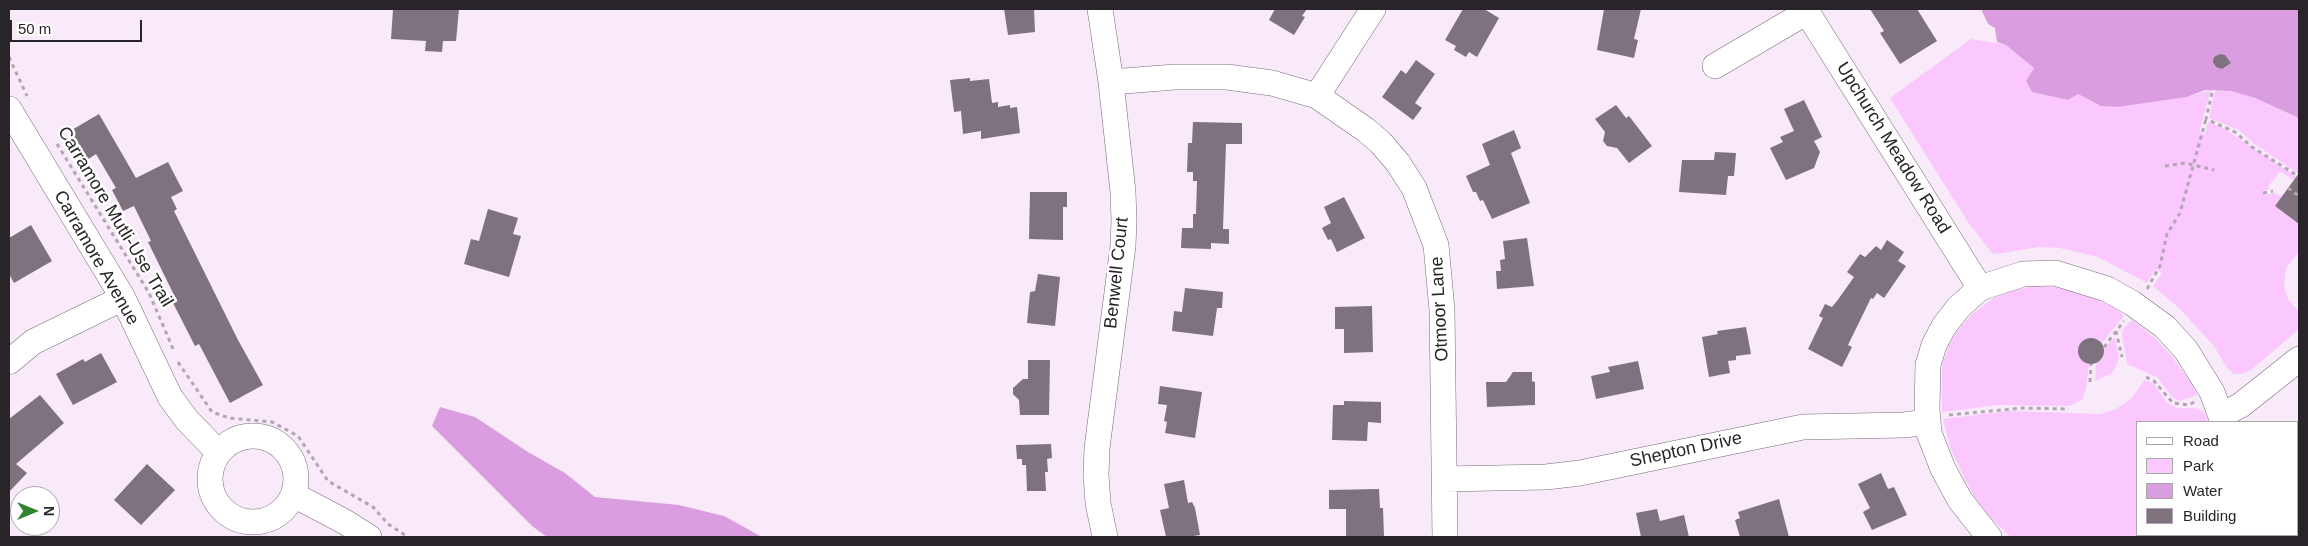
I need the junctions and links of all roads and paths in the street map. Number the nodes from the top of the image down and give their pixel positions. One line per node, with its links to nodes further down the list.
1 (1100, 9): 6 (street, Benwell Court)
2 (1373, 9): 8 (street)
3 (1806, 11): 5 (street); 20 (street, Upchurch Meadow Road)
4 (9, 58): 9 (path)
5 (1715, 66)
6 (1111, 82): 8 (street, Otmoor Lane); 42 (street, Benwell Court)
7 (2212, 93): 10 (path)
8 (1318, 96): 37 (street, Otmoor Lane)
9 (19, 106): 22 (street, Carramore Avenue)
10 (2206, 120): 12 (path); 15 (path)
11 (54, 141): 41 (path, Carramore Mutli-Use Trail)
12 (2193, 164): 13 (path); 14 (path); 21 (path)
13 (2165, 166)
14 (2214, 170)
15 (2298, 176)
16 (2288, 188): 19 (path)
17 (2273, 191): 18 (path)
18 (2263, 193)
19 (2299, 196)
20 (1980, 288): 34 (street); 35 (street)
21 (2147, 289)
22 (123, 298): 28 (street); 36 (street, Carramore Avenue)
23 (2127, 317): 24 (path)
24 (2116, 331): 25 (path); 26 (path)
25 (2104, 347)
26 (2122, 357)
27 (2299, 359): 34 (street)
28 (9, 362)
29 (2092, 364): 31 (path)
30 (2146, 378): 32 (path)
31 (2090, 382)
32 (2200, 399)
33 (2069, 409): 35 (path)
34 (2222, 418)
35 (1935, 419): 37 (street, Shepton Drive); 44 (street)
36 (218, 453): 38 (street); 39 (street)
37 (1445, 479): 43 (street, Otmoor Lane)
38 (294, 495): 39 (street); 40 (street)
39 (230, 528)
40 (369, 537)
41 (408, 537)
42 (1105, 537)
43 (1445, 537)
44 (1989, 537)

